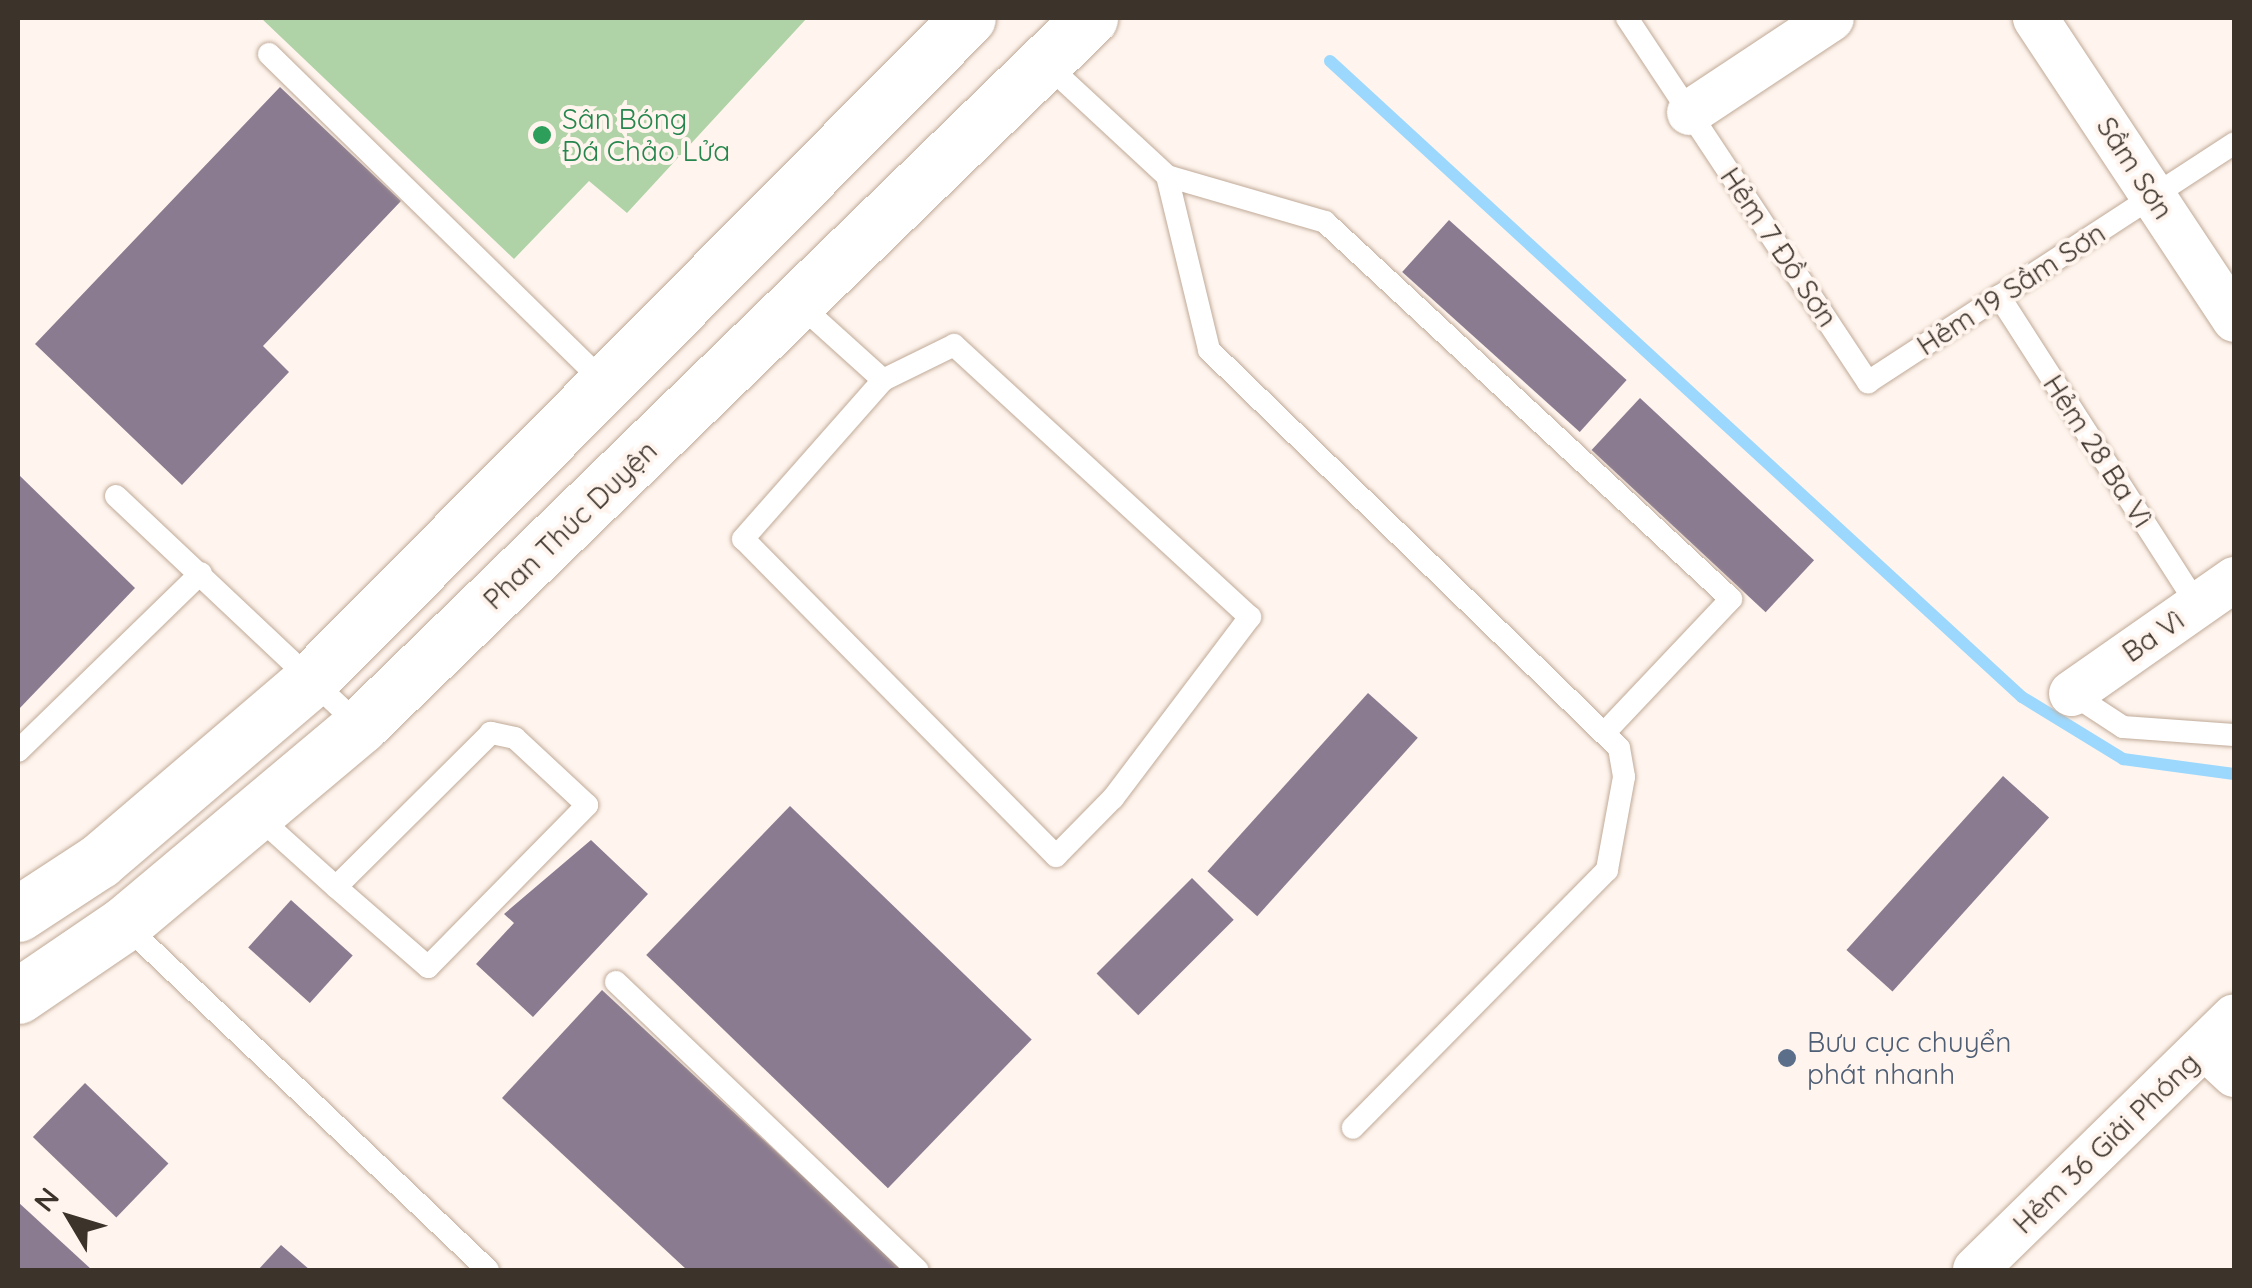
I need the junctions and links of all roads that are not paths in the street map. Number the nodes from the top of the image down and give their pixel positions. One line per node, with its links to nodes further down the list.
1 (968, 18): 17 (main road)
2 (1090, 18): 7 (main road, Phan Thúc Duyện)
3 (1627, 18): 8 (lane, Hẻm 7 Đồ Sơn)
4 (1830, 18): 8 (street)
5 (2036, 18): 11 (street, Sầm Sơn)
6 (270, 54): 17 (lane)
7 (1040, 59): 10 (lane); 13 (main road, Phan Thúc Duyện)
8 (1689, 112): 16 (lane, Hẻm 7 Đồ Sơn)
9 (2234, 143): 11 (lane, Hẻm 19 Sầm Sơn)
10 (1168, 176): 25 (lane); 25 (lane)
11 (2154, 197): 12 (lane, Hẻm 19 Sầm Sơn); 14 (street, Sầm Sơn)
12 (1999, 296): 16 (lane, Hẻm 19 Sầm Sơn); 21 (lane, Hẻm 28 Ba Vì)
13 (800, 305): 15 (lane); 24 (main road, Phan Thúc Duyện)
14 (2234, 319)
15 (883, 380): 15 (lane)
16 (1868, 382)
17 (604, 383): 22 (main road)
18 (116, 496): 19 (lane)
19 (202, 572): 22 (lane); 27 (lane)
20 (2234, 579): 21 (street, Ba Vì)
21 (2196, 605): 23 (street, Ba Vì)
22 (312, 679): 24 (lane); 30 (main road)
23 (2071, 692): 26 (lane)
24 (360, 726): 28 (main road, Phan Thúc Duyện)
25 (1608, 730): 35 (lane)
26 (2234, 735)
27 (18, 751)
28 (256, 814): 29 (lane); 31 (main road, Phan Thúc Duyện)
29 (336, 887): 29 (lane)
30 (18, 914)
31 (124, 924): 33 (main road, Phan Thúc Duyện); 36 (lane)
32 (616, 982): 37 (lane)
33 (18, 996)
34 (2224, 1045): 38 (street, Hẻm 36 Giải Phóng)
35 (1353, 1128)
36 (488, 1270)
37 (917, 1270)
38 (1974, 1270)

